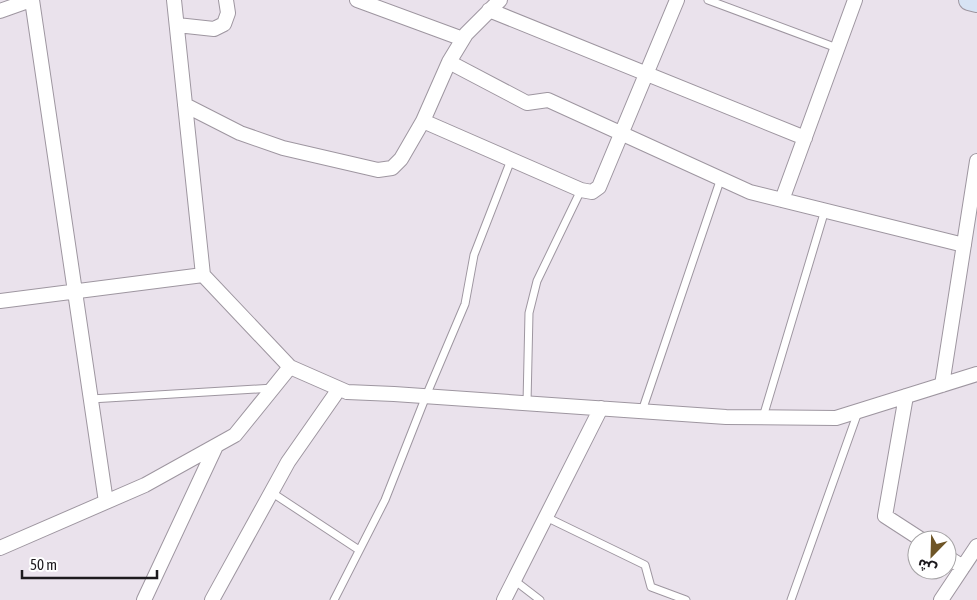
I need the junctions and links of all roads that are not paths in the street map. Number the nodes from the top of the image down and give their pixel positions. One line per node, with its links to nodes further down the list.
1 (2, 0): 12 (lane)
2 (31, 0): 12 (street); 31 (street)
3 (174, 0): 13 (street)
4 (226, 0): 13 (street)
5 (357, 0): 14 (street)
6 (677, 0): 17 (street)
7 (708, 0): 15 (lane)
8 (855, 0): 15 (street)
9 (969, 0): 10 (main road)
10 (977, 2)
11 (494, 5): 14 (street); 17 (street)
12 (0, 10)
13 (177, 25): 18 (street)
14 (463, 39): 16 (street)
15 (837, 48): 21 (street)
16 (449, 62): 19 (street); 20 (street)
17 (647, 74): 20 (street); 21 (street)
18 (185, 105): 19 (street); 30 (street)
19 (423, 121): 22 (street)
20 (622, 133): 24 (street); 25 (street)
21 (804, 138): 27 (street)
22 (511, 160): 25 (street); 38 (lane)
23 (977, 161): 26 (street)
24 (721, 178): 27 (street); 43 (lane)
25 (581, 190): 41 (lane)
26 (974, 197): 29 (street)
27 (782, 200): 28 (street)
28 (825, 210): 29 (street); 45 (lane)
29 (964, 246): 35 (street)
30 (203, 275): 31 (street); 33 (street)
31 (75, 291): 32 (street); 40 (street)
32 (0, 301)
33 (290, 367): 36 (street); 37 (street)
34 (977, 374): 35 (street)
35 (942, 385): 39 (street)
36 (273, 388): 40 (lane); 46 (street)
37 (340, 389): 38 (street); 47 (street)
38 (426, 396): 41 (street); 53 (lane)
39 (906, 396): 44 (street); 50 (street)
40 (91, 399): 48 (street)
41 (528, 403): 42 (street)
42 (601, 408): 43 (street); 49 (street)
43 (642, 411): 45 (street)
44 (858, 412): 45 (street); 63 (lane)
45 (763, 417)
46 (216, 446): 48 (street); 57 (street)
47 (271, 492): 53 (lane); 58 (street)
48 (106, 502): 52 (street)
49 (546, 516): 56 (street); 62 (lane)
50 (907, 530)
51 (977, 546): 55 (street)
52 (0, 548)
53 (359, 550): 59 (lane)
54 (957, 563): 55 (street)
55 (963, 567): 64 (street)
56 (514, 580): 60 (street); 61 (lane)
57 (144, 600)
58 (212, 600)
59 (334, 600)
60 (504, 600)
61 (540, 600)
62 (686, 600)
63 (791, 600)
64 (941, 600)

